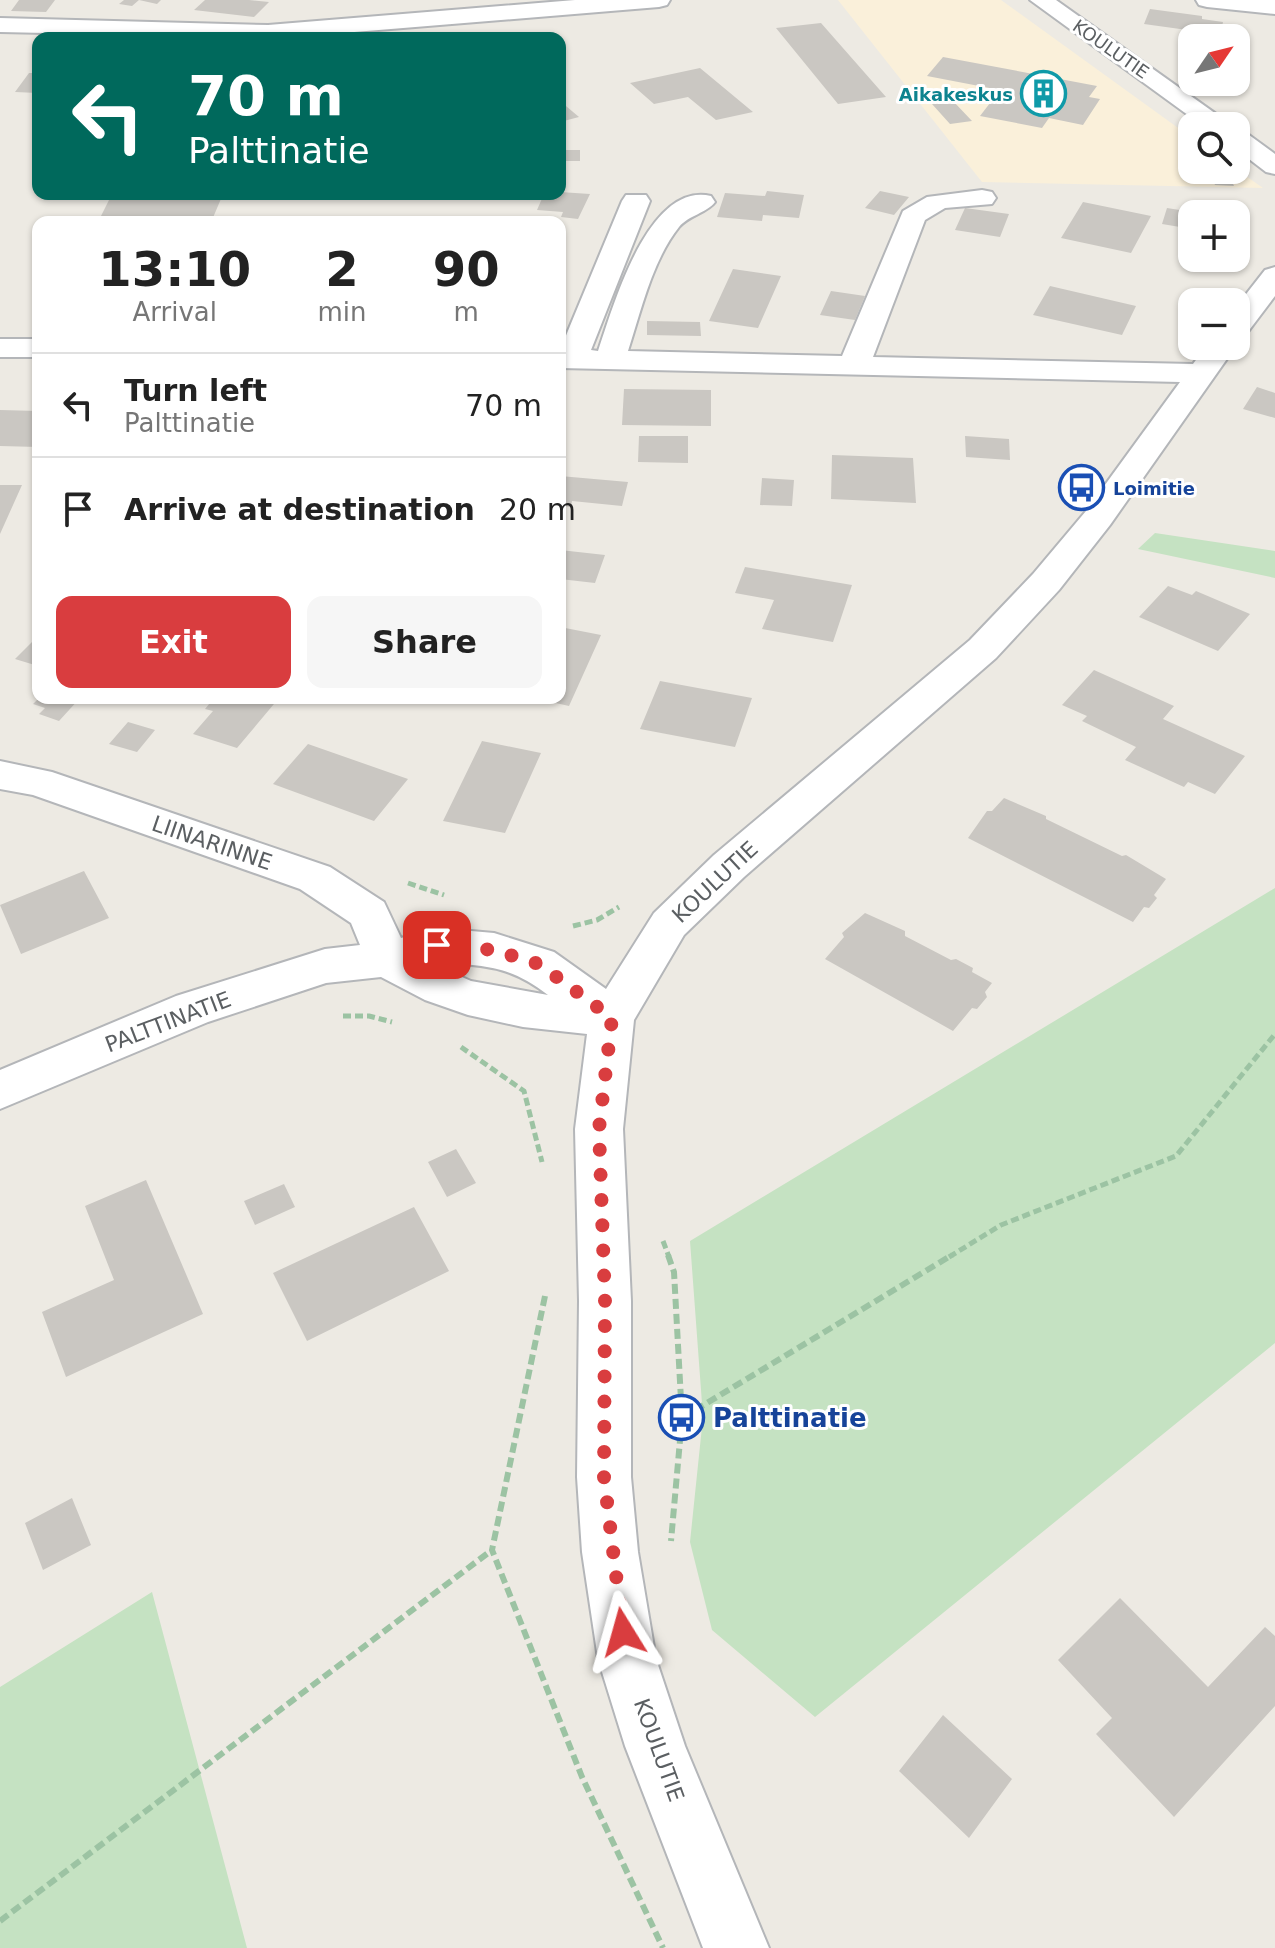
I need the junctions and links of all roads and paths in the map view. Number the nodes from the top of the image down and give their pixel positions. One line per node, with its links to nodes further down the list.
1 (426, 0): 7 (street)
2 (649, 0): 7 (street)
3 (1041, 0): 10 (street, KOULUTIE)
4 (1207, 0): 5 (street)
5 (1275, 7)
6 (298, 8): 9 (street)
7 (402, 22): 9 (street)
8 (0, 25): 9 (street)
9 (268, 32)
10 (1200, 112)
11 (1250, 147): 12 (street)
12 (1275, 166)
13 (982, 198): 24 (street)
14 (636, 201): 20 (street)
15 (701, 202): 21 (street)
16 (1275, 276): 17 (street)
17 (1250, 309)
18 (0, 348): 19 (street)
19 (32, 348)
20 (566, 359): 21 (street)
21 (610, 360): 24 (street)
22 (1178, 360): 24 (street)
23 (1210, 360): 32 (street, KOULUTIE)
24 (854, 365)
25 (0, 775): 30 (street, LIINARINNE)
26 (402, 881): 27 (path)
27 (458, 899)
28 (629, 902): 29 (path)
29 (567, 928)
30 (387, 959): 32 (street); 36 (street, PALTTINATIE)
31 (341, 1016): 33 (path)
32 (612, 1018): 45 (street, KOULUTIE)
33 (399, 1023)
34 (1275, 1034): 40 (path)
35 (454, 1043): 37 (path)
36 (0, 1090)
37 (544, 1169)
38 (660, 1233): 40 (path)
39 (547, 1288): 41 (path)
40 (682, 1418): 42 (path)
41 (492, 1550): 43 (path); 44 (path)
42 (670, 1555)
43 (0, 1921)
44 (663, 1948)
45 (736, 1948)

